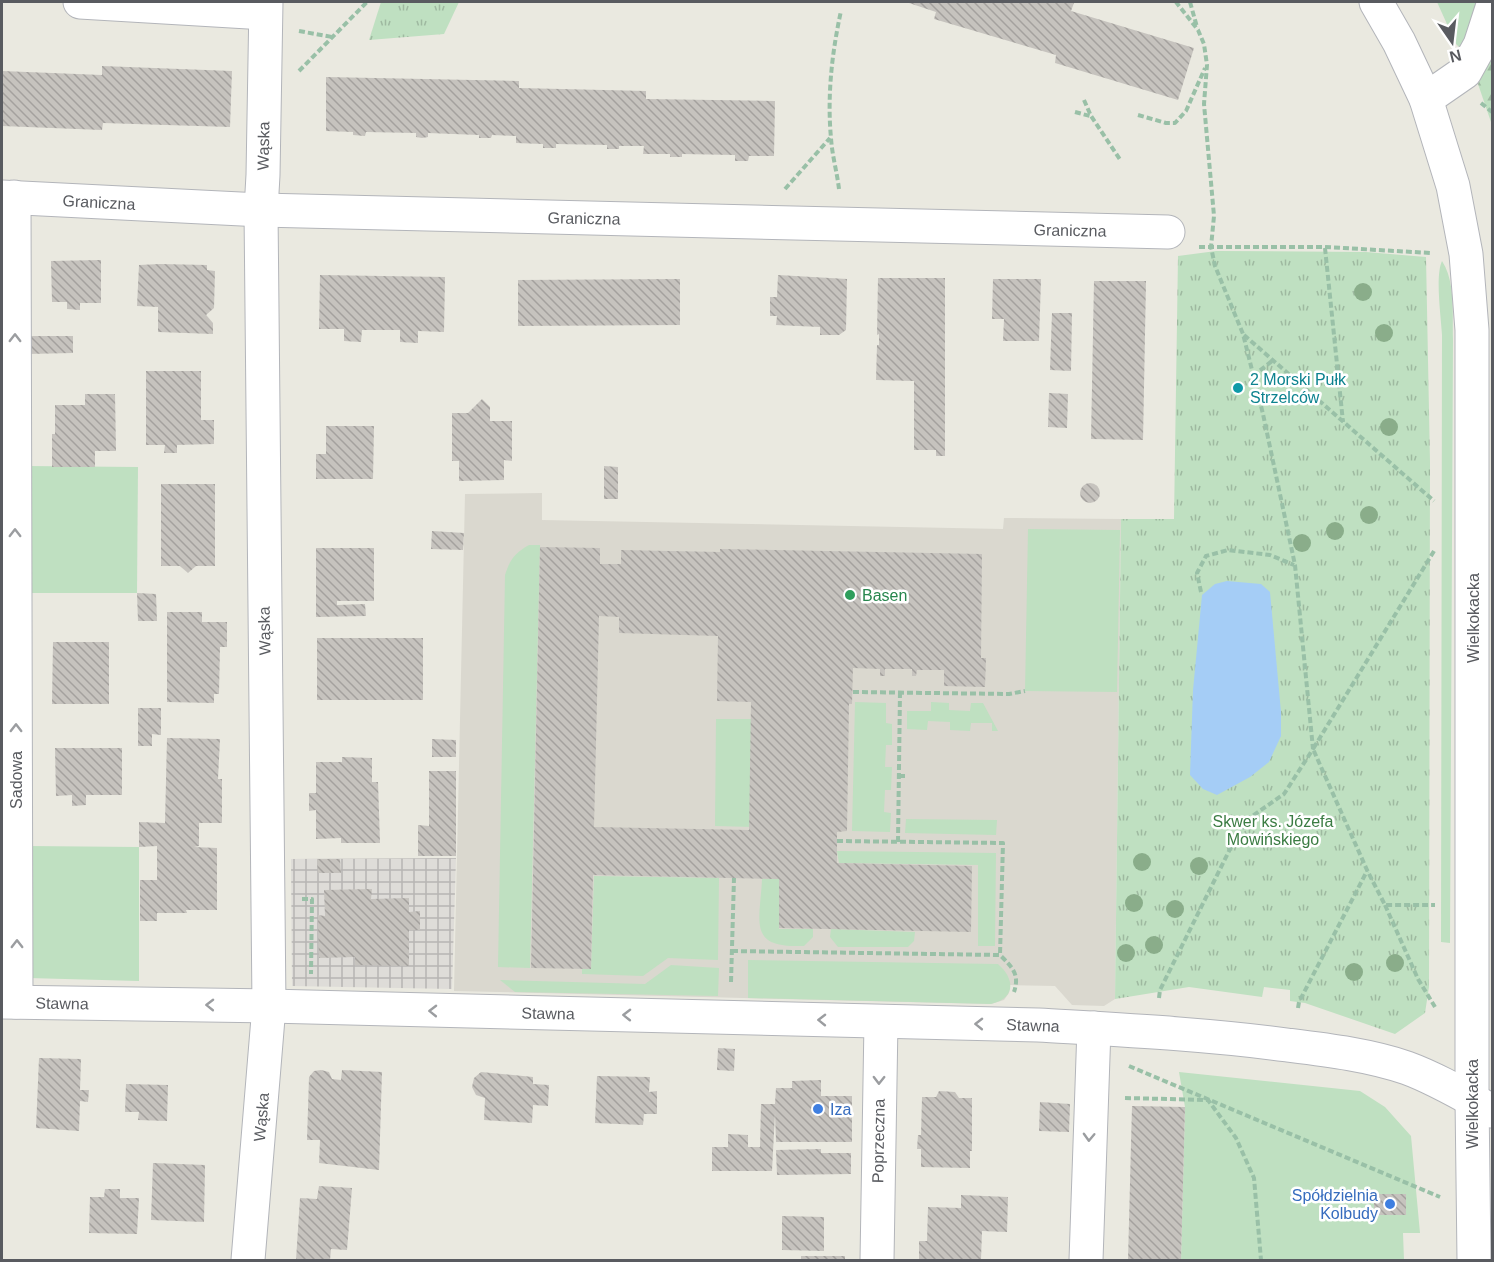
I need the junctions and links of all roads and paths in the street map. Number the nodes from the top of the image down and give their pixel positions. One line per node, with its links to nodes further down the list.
1 (81, 2): 7 (street)
2 (368, 2): 12 (path)
3 (1171, 2): 6 (path)
4 (1190, 2): 10 (path)
5 (1376, 2): 15 (street, Wielkokacka)
6 (1177, 3): 10 (path)
7 (266, 7): 27 (street, Wąska)
8 (1492, 8): 15 (street)
9 (841, 11): 22 (path)
10 (1198, 30): 13 (path)
11 (298, 31): 12 (path)
12 (332, 37): 14 (path)
13 (1207, 64): 20 (path); 30 (path)
14 (299, 71)
15 (1426, 99): 69 (street, Wielkokacka)
16 (1476, 99): 19 (path)
17 (1084, 100): 21 (path)
18 (1075, 112): 21 (path)
19 (1492, 112)
20 (1138, 115)
21 (1091, 116): 23 (path)
22 (831, 138): 25 (path); 26 (path)
23 (1121, 161)
24 (8, 197): 27 (street, Graniczna); 60 (street, Sadowa, one-way to 24)
25 (777, 198)
26 (841, 199)
27 (261, 210): 28 (street, Graniczna); 61 (street, Wąska)
28 (1168, 232)
29 (1198, 247): 30 (path)
30 (1211, 247): 31 (path); 33 (path)
31 (1325, 247): 32 (path); 36 (path)
32 (1434, 253)
33 (1243, 334): 34 (path); 35 (path)
34 (1272, 361): 35 (path); 36 (path)
35 (1254, 376): 39 (path)
36 (1343, 423): 37 (path)
37 (1434, 501)
38 (1434, 551): 44 (path)
39 (1295, 565): 40 (path); 44 (path)
40 (1202, 592)
41 (1025, 691): 43 (path)
42 (853, 692): 43 (path)
43 (900, 692): 45 (path)
44 (1313, 749): 49 (path); 59 (path)
45 (899, 776): 46 (path); 48 (path)
46 (907, 776)
47 (837, 841): 48 (path)
48 (898, 842): 55 (path)
49 (1367, 870): 52 (path); 63 (path)
50 (734, 878): 54 (path)
51 (295, 899): 56 (path)
52 (1385, 905): 53 (path); 62 (path)
53 (1435, 905)
54 (732, 951): 55 (path); 57 (path)
55 (1000, 955): 58 (path)
56 (311, 976)
57 (731, 986)
58 (1011, 997)
59 (1159, 998)
60 (8, 1002): 61 (street, Stawna, one-way to 60)
61 (269, 1006): 64 (street, Stawna, one-way to 61); 71 (street, Wąska)
62 (1435, 1007)
63 (1298, 1008)
64 (881, 1022): 65 (street, Stawna, one-way to 64); 72 (street, Poprzeczna, one-way to 72)
65 (1094, 1028): 69 (street, Stawna); 73 (street, one-way to 73)
66 (1120, 1063): 68 (path)
67 (1118, 1098): 68 (path)
68 (1208, 1100): 70 (path); 74 (path)
69 (1482, 1105): 75 (street, Wielkokacka)
70 (1440, 1197)
71 (248, 1260)
72 (877, 1260)
73 (1086, 1260)
74 (1261, 1260)
75 (1474, 1260)

